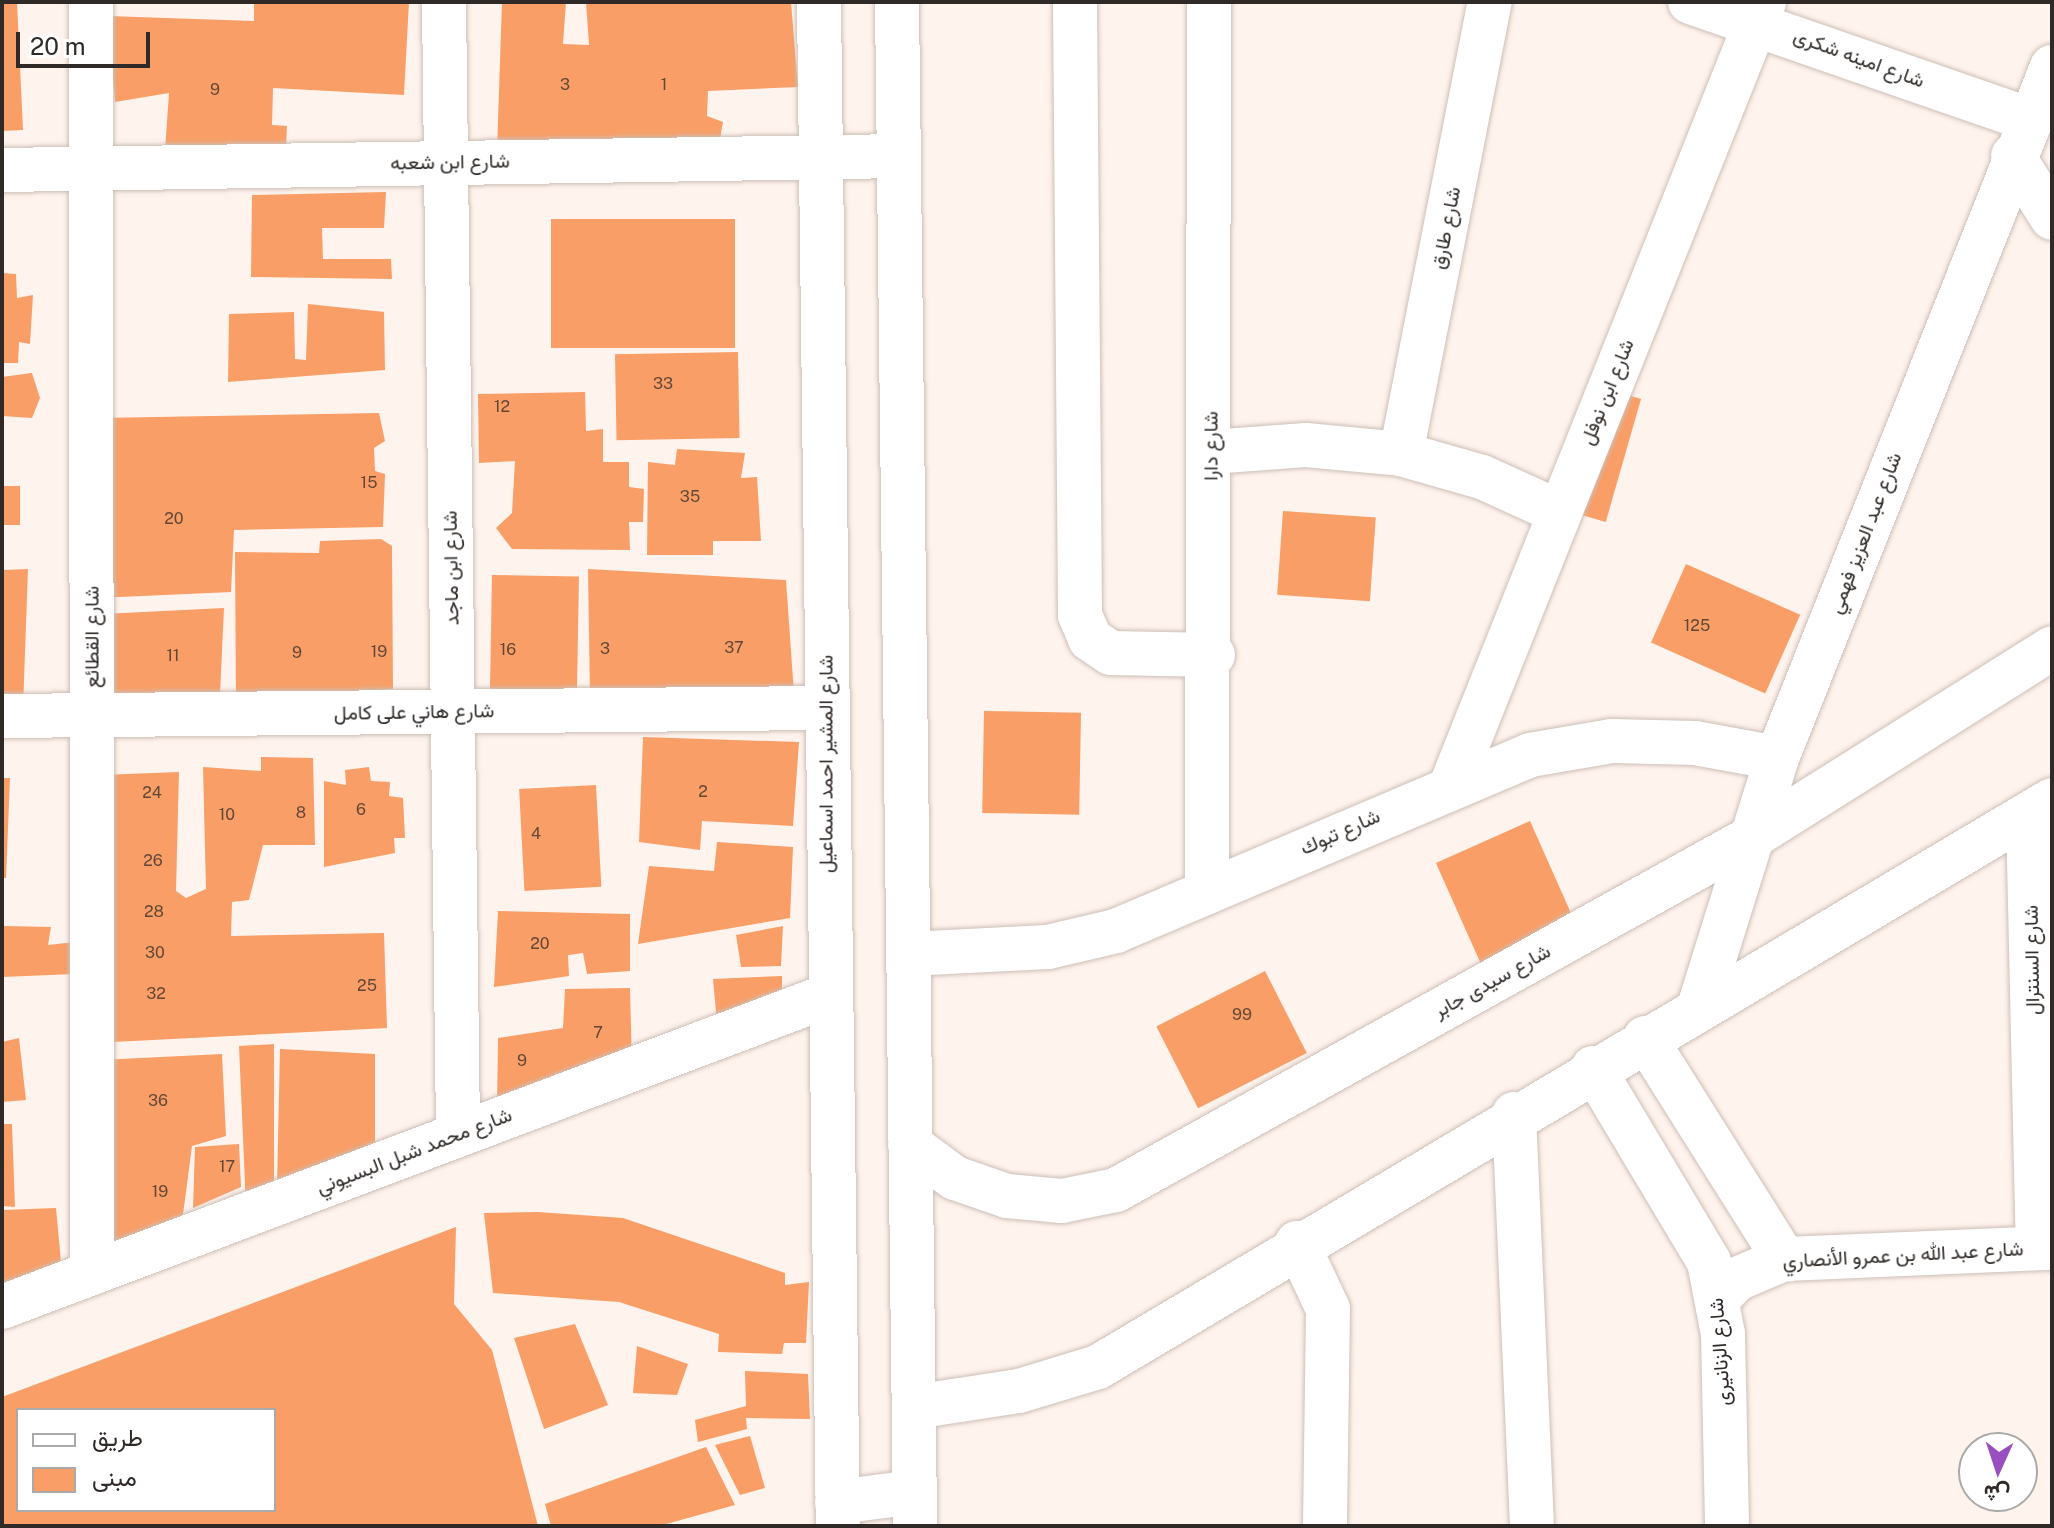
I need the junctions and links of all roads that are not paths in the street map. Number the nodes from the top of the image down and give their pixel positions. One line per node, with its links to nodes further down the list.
1 (91, 2): 15 (street, شارع القطائع)
2 (444, 2): 14 (street, شارع ابن ماجد)
3 (819, 2): 13 (street, شارع المشير احمد اسماعيل)
4 (897, 2): 12 (street)
5 (1075, 2): 22 (street)
6 (1209, 2): 18 (street, شارع دارا)
7 (1490, 2): 19 (street, شارع طارق)
8 (1690, 2): 9 (street, شارع امينه شكرى)
9 (1760, 11): 11 (street, شارع امينه شكرى); 20 (street, شارع ابن نوفل)
10 (2052, 67): 11 (street, شارع عبد العزيز فهمي)
11 (2020, 138): 17 (street); 27 (street, شارع عبد العزيز فهمي)
12 (899, 156): 13 (street, شارع ابن شعبه); 32 (street)
13 (820, 157): 14 (street, شارع ابن شعبه); 23 (street, شارع المشير احمد اسماعيل)
14 (446, 162): 15 (street, شارع ابن شعبه); 24 (street, شارع ابن ماجد)
15 (91, 168): 16 (street, شارع ابن شعبه); 25 (street, شارع القطائع)
16 (2, 170)
17 (2052, 218)
18 (1211, 452): 19 (street); 22 (street, شارع دارا)
19 (1401, 454): 20 (street)
20 (1559, 512): 28 (street, شارع ابن نوفل)
21 (2052, 648): 30 (street, شارع سيدى جابر)
22 (1213, 655): 31 (street, شارع دارا)
23 (825, 708): 24 (street, شارع هاني على كامل); 33 (street, شارع المشير احمد اسماعيل)
24 (452, 712): 25 (street, شارع هاني على كامل); 38 (street, شارع ابن ماجد)
25 (92, 715): 26 (street, شارع هاني على كامل); 43 (street, شارع القطائع)
26 (2, 716)
27 (1777, 758): 28 (street, شارع تبوك); 30 (street, شارع عبد العزيز فهمي)
28 (1452, 783): 31 (street, شارع تبوك)
29 (2040, 808): 34 (street); 41 (street, شارع السنترال)
30 (1749, 839): 34 (street, شارع عبد العزيز فهمي); 39 (street, شارع سيدى جابر)
31 (1207, 891): 32 (street, شارع تبوك)
32 (908, 954): 39 (street)
33 (827, 996): 38 (street, شارع محمد شبل البسيوني); 48 (street, شارع المشير احمد اسماعيل)
34 (1699, 1007): 35 (street)
35 (1645, 1038): 36 (street); 42 (street)
36 (1593, 1068): 37 (street); 44 (street, شارع الزنانيرى)
37 (1514, 1114): 40 (street); 50 (street)
38 (458, 1134): 43 (street, شارع محمد شبل البسيوني)
39 (910, 1145): 46 (street)
40 (1297, 1243): 46 (street); 49 (street)
41 (2045, 1248): 42 (street, شارع عبد الله بن عمرو الأنصاري)
42 (1784, 1259): 44 (street, شارع عبد الله بن عمرو الأنصاري)
43 (92, 1273): 45 (street, شارع محمد شبل البسيوني)
44 (1719, 1297): 51 (street, شارع الزنانيرى)
45 (2, 1307)
46 (914, 1407): 47 (street)
47 (914, 1509): 48 (street)
48 (837, 1514)
49 (1325, 1526)
50 (1532, 1526)
51 (1727, 1526)

